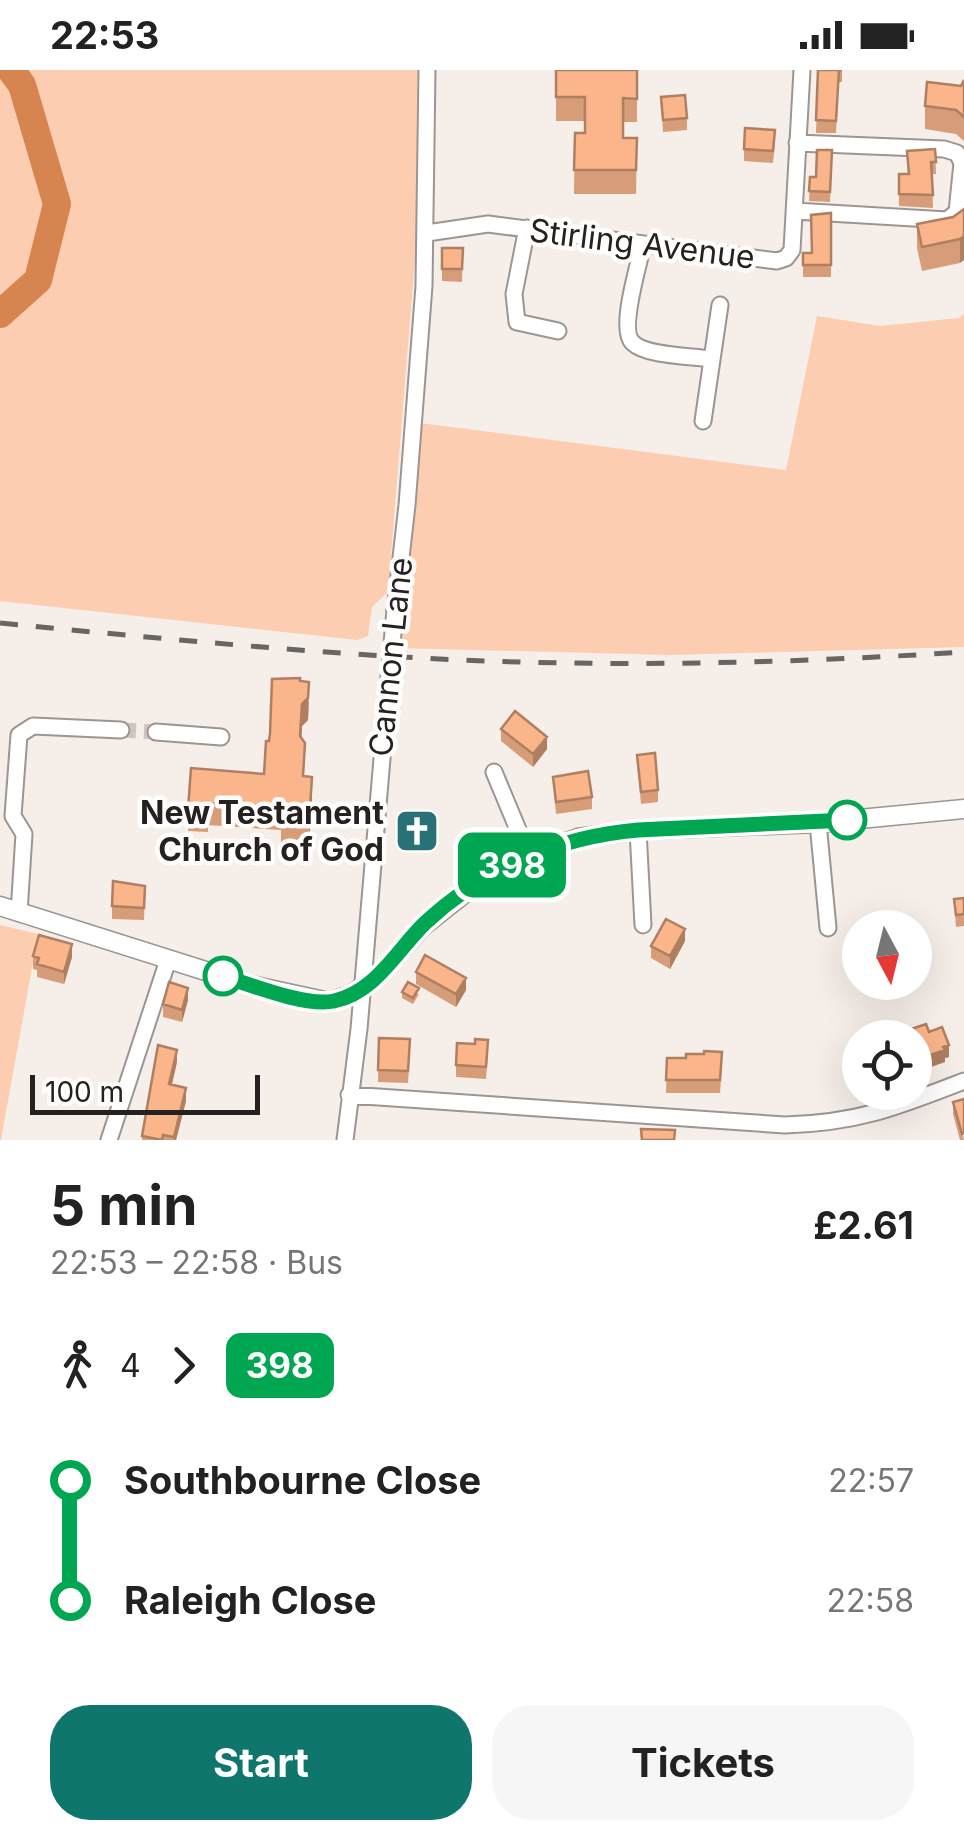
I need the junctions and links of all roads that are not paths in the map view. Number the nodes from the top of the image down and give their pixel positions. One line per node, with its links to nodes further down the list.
1 (427, 70): 6 (street, Cannon Lane)
2 (802, 70): 3 (street, Stirling Avenue)
3 (797, 144): 4 (street, Stirling Avenue); 4 (street)
4 (795, 210): 7 (street, Stirling Avenue)
5 (527, 228): 6 (street, Stirling Avenue); 7 (street, Stirling Avenue); 9 (street)
6 (427, 233): 24 (street, Cannon Lane, bridge)
7 (643, 244): 10 (street)
8 (720, 305): 10 (street)
9 (558, 331)
10 (710, 359): 11 (street)
11 (702, 421)
12 (121, 730): 20 (street)
13 (156, 732): 14 (street)
14 (221, 737)
15 (494, 772): 19 (street)
16 (964, 810): 17 (street)
17 (818, 822): 18 (street); 22 (street)
18 (638, 830): 19 (street); 21 (street)
19 (529, 856): 24 (street)
20 (7, 909): 23 (street)
21 (644, 925)
22 (828, 928)
23 (168, 960): 24 (street); 27 (street)
24 (362, 988): 26 (street, Cannon Lane)
25 (964, 1081): 26 (street)
26 (348, 1095): 28 (street, Cannon Lane)
27 (108, 1140)
28 (344, 1140)

